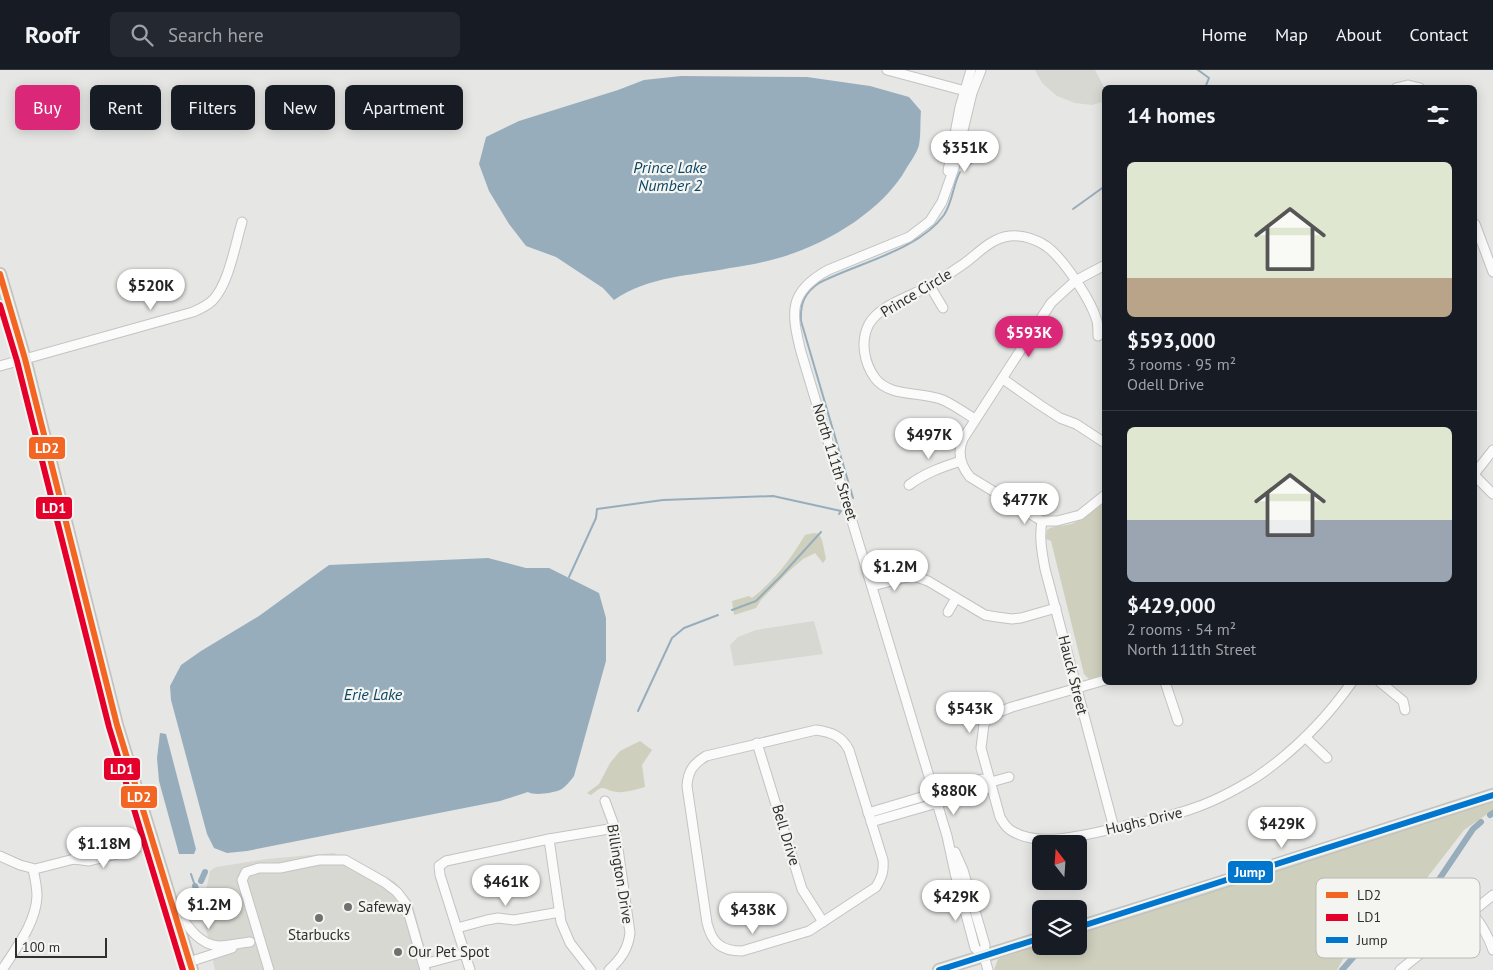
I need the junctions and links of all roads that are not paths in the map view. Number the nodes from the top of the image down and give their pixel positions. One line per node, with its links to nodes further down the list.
1 (887, 70): 4 (street)
2 (971, 70): 4 (street)
3 (981, 70): 4 (street)
4 (968, 92): 27 (street, North 111th Street)
5 (242, 222): 14 (street)
6 (1477, 229): 8 (street)
7 (1102, 267): 10 (street)
8 (1493, 272)
9 (0, 274): 14 (main road)
10 (1075, 281): 11 (street, Prince Circle); 13 (street, Prince Circle); 16 (street)
11 (930, 286): 12 (street); 17 (street, Prince Circle)
12 (942, 308)
13 (1098, 336)
14 (25, 359): 15 (street); 53 (main road)
15 (0, 366)
16 (1003, 379): 17 (street); 18 (street)
17 (975, 420): 20 (street)
18 (1102, 441)
19 (1493, 450): 21 (street)
20 (961, 462): 23 (street); 26 (street)
21 (1477, 472)
22 (1477, 477): 24 (street)
23 (909, 485)
24 (1493, 494)
25 (1102, 497): 26 (street)
26 (1042, 521): 31 (street, Hauck Street)
27 (869, 576): 28 (street); 29 (street, North 111th Street)
28 (912, 576): 29 (street); 30 (street)
29 (872, 586): 48 (street, North 111th Street)
30 (956, 598): 31 (street); 32 (street)
31 (1056, 608): 37 (street, Hauck Street)
32 (948, 612)
33 (1102, 681): 37 (street)
34 (1165, 685): 41 (street)
35 (1349, 685): 42 (street, Hughs Drive)
36 (1384, 685): 39 (street)
37 (1076, 689): 40 (street); 52 (street, Hauck Street)
38 (979, 707): 40 (street)
39 (1405, 710)
40 (988, 718): 46 (street, Hughs Drive)
41 (1178, 721)
42 (1305, 737): 44 (street); 52 (street, Hughs Drive)
43 (758, 744): 50 (street); 61 (street, Bell Drive); 61 (street)
44 (1327, 758)
45 (1009, 777): 46 (street)
46 (991, 782): 48 (street); 52 (street, Hughs Drive)
47 (1493, 795): 63 (main road)
48 (936, 798): 50 (street); 70 (street, North 111th Street)
49 (605, 801): 51 (street, Billington Drive)
50 (870, 818): 61 (street)
51 (615, 828): 54 (street); 78 (street, Billington Drive)
52 (1114, 828)
53 (152, 838): 56 (street); 58 (main road)
54 (549, 839): 60 (street); 64 (street)
55 (0, 856): 56 (street)
56 (33, 869): 74 (street)
57 (1493, 895): 59 (street)
58 (173, 906): 67 (street); 72 (main road)
59 (1480, 906)
60 (560, 912): 64 (street); 77 (street)
61 (823, 922)
62 (1480, 923): 68 (street)
63 (1087, 924)
64 (457, 928): 69 (street)
65 (260, 939): 67 (street); 73 (street); 75 (street)
66 (1032, 941): 70 (main road)
67 (250, 942): 72 (street)
68 (1493, 950)
69 (464, 953): 73 (street); 76 (street)
70 (984, 956): 79 (main road); 80 (street, North 111th Street)
71 (1415, 958): 81 (street)
72 (191, 966)
73 (424, 967)
74 (2, 970)
75 (269, 970)
76 (470, 970)
77 (591, 970)
78 (609, 970)
79 (939, 970)
80 (988, 970)
81 (1400, 970)

